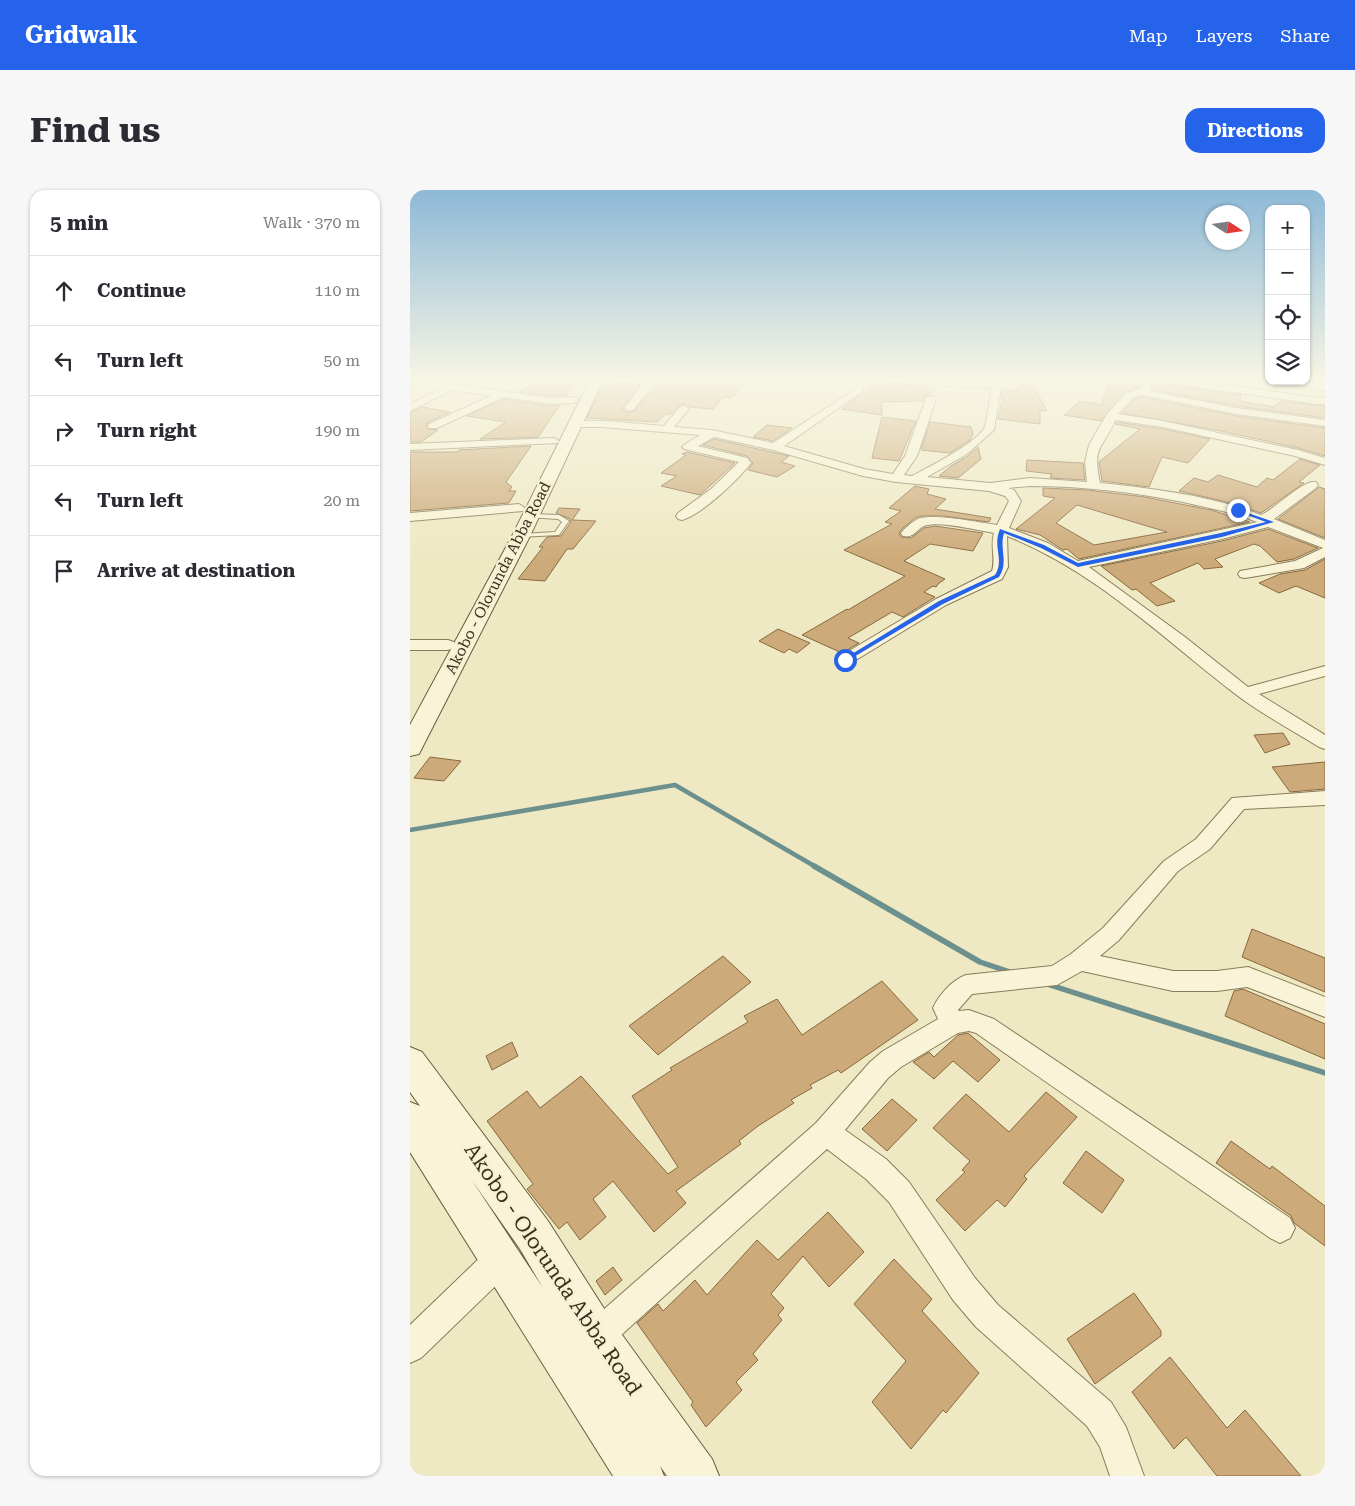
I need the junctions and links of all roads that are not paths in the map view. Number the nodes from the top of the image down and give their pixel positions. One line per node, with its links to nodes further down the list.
1 (566, 440): 18 (main road, Akobo - Olorunda Abba Road)
2 (700, 440): 19 (street)
3 (744, 440): 11 (street)
4 (785, 440): 11 (street)
5 (917, 440): 13 (street)
6 (978, 440): 14 (street)
7 (1099, 440): 15 (street)
8 (1238, 440): 12 (street)
9 (554, 441): 10 (street); 18 (main road, Akobo - Olorunda Abba Road)
10 (410, 447)
11 (775, 447): 13 (street)
12 (1325, 462)
13 (896, 478): 14 (street)
14 (914, 480): 17 (street)
15 (1094, 485): 17 (street); 21 (street)
16 (1312, 485): 21 (street)
17 (990, 487): 22 (street)
18 (525, 512): 20 (street); 24 (main road, Akobo - Olorunda Abba Road); 24 (lane); 30 (main road, Akobo - Olorunda Abba Road)
19 (682, 516)
20 (410, 517)
21 (1267, 520): 25 (street); 27 (street)
22 (1002, 530): 23 (street); 27 (street); 31 (street)
23 (908, 532)
24 (521, 536): 34 (main road, Akobo - Olorunda Abba Road)
25 (1325, 545)
26 (1325, 552): 28 (street)
27 (1078, 565): 33 (street)
28 (1245, 574)
29 (410, 645): 30 (street)
30 (448, 645): 34 (main road, Akobo - Olorunda Abba Road)
31 (845, 660)
32 (1325, 671): 33 (street)
33 (1245, 693): 35 (street)
34 (412, 730)
35 (1325, 743)
36 (1325, 798): 37 (street)
37 (1080, 961): 38 (street); 39 (street)
38 (1325, 1006)
39 (953, 1023): 42 (street); 43 (street)
40 (410, 1063): 45 (main road, Akobo - Olorunda Abba Road)
41 (410, 1119): 44 (main road, Akobo - Olorunda Abba Road)
42 (826, 1132): 45 (street); 49 (street)
43 (1280, 1228)
44 (501, 1258): 46 (street); 47 (main road, Akobo - Olorunda Abba Road)
45 (597, 1336): 48 (main road, Akobo - Olorunda Abba Road)
46 (410, 1347)
47 (640, 1476)
48 (695, 1476)
49 (1127, 1476)

